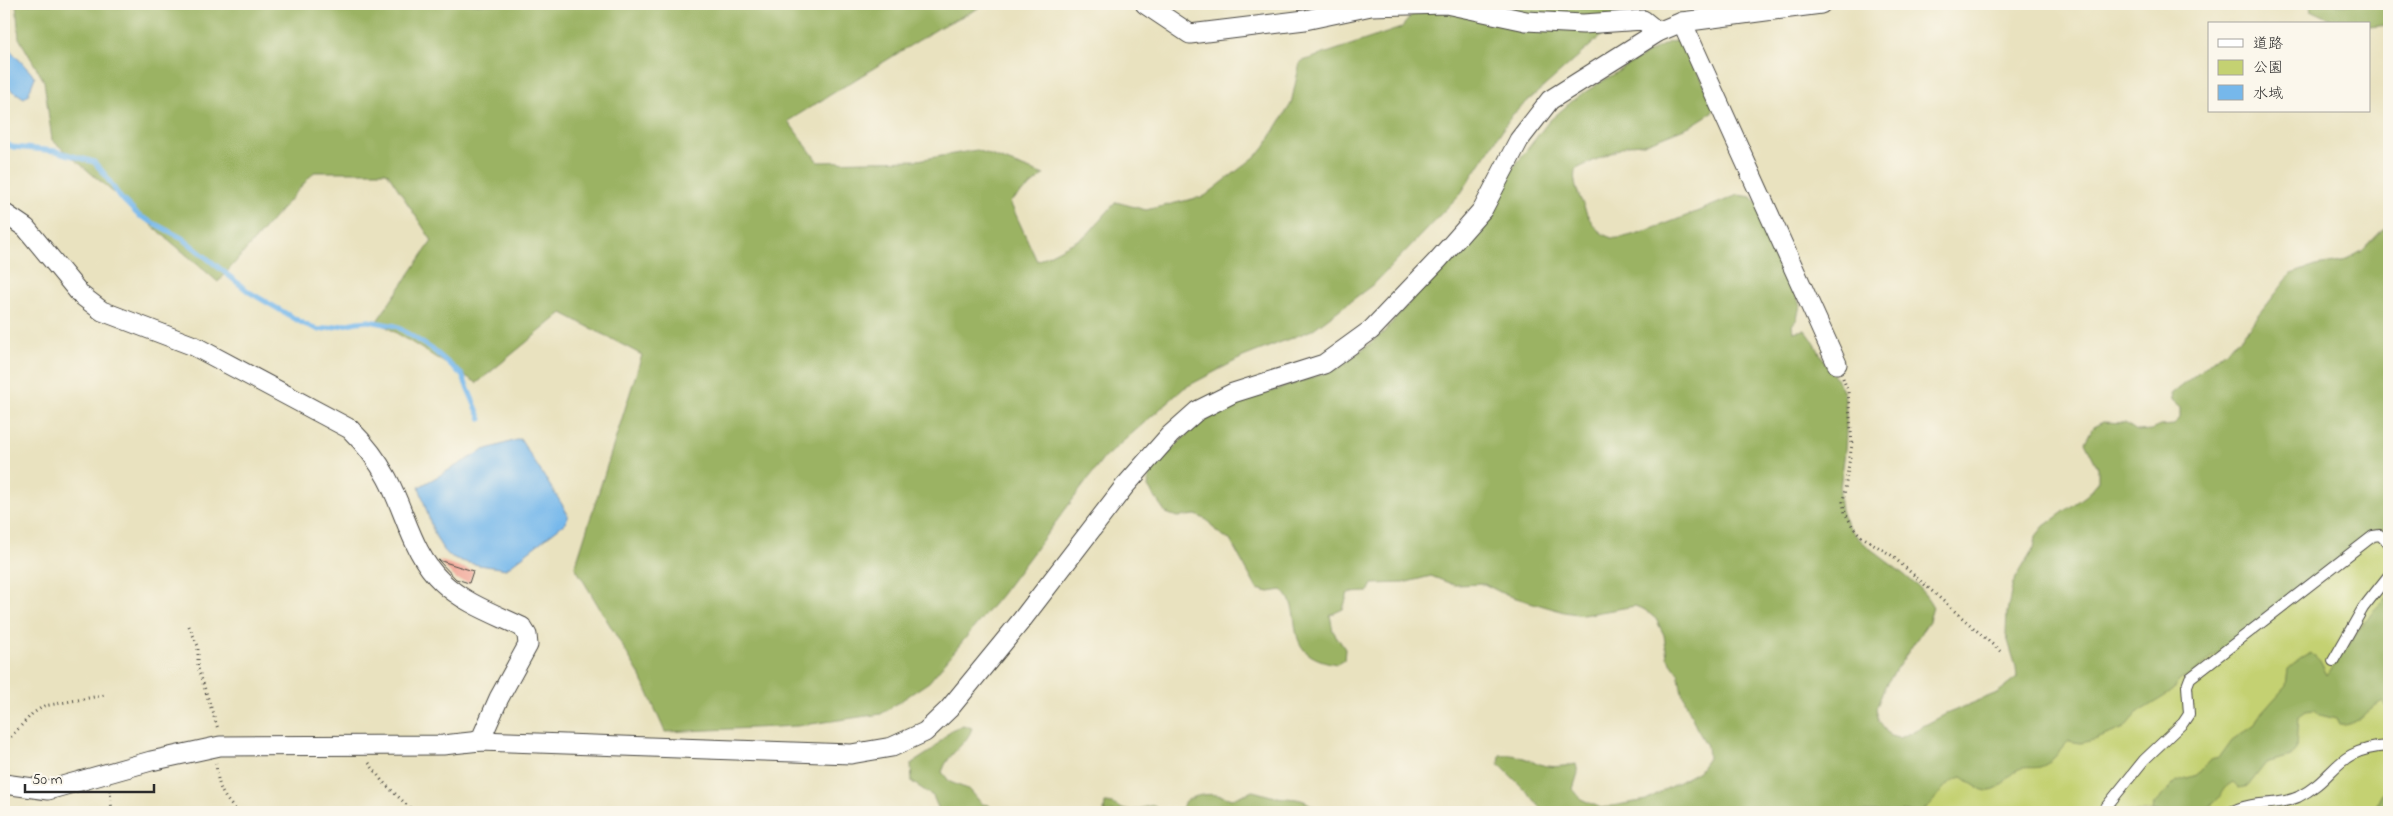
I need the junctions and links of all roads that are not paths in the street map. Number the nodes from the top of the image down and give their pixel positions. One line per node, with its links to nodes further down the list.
1 (1145, 4): 4 (street)
2 (1821, 4): 3 (street)
3 (1682, 22): 4 (street); 6 (street)
4 (1658, 32): 10 (street)
5 (4, 213): 10 (street)
6 (1837, 364)
7 (2389, 544): 13 (lane)
8 (2389, 575): 9 (lane)
9 (2333, 661)
10 (480, 741): 12 (street)
11 (2389, 746): 14 (lane)
12 (4, 784)
13 (2102, 812)
14 (2231, 812)

